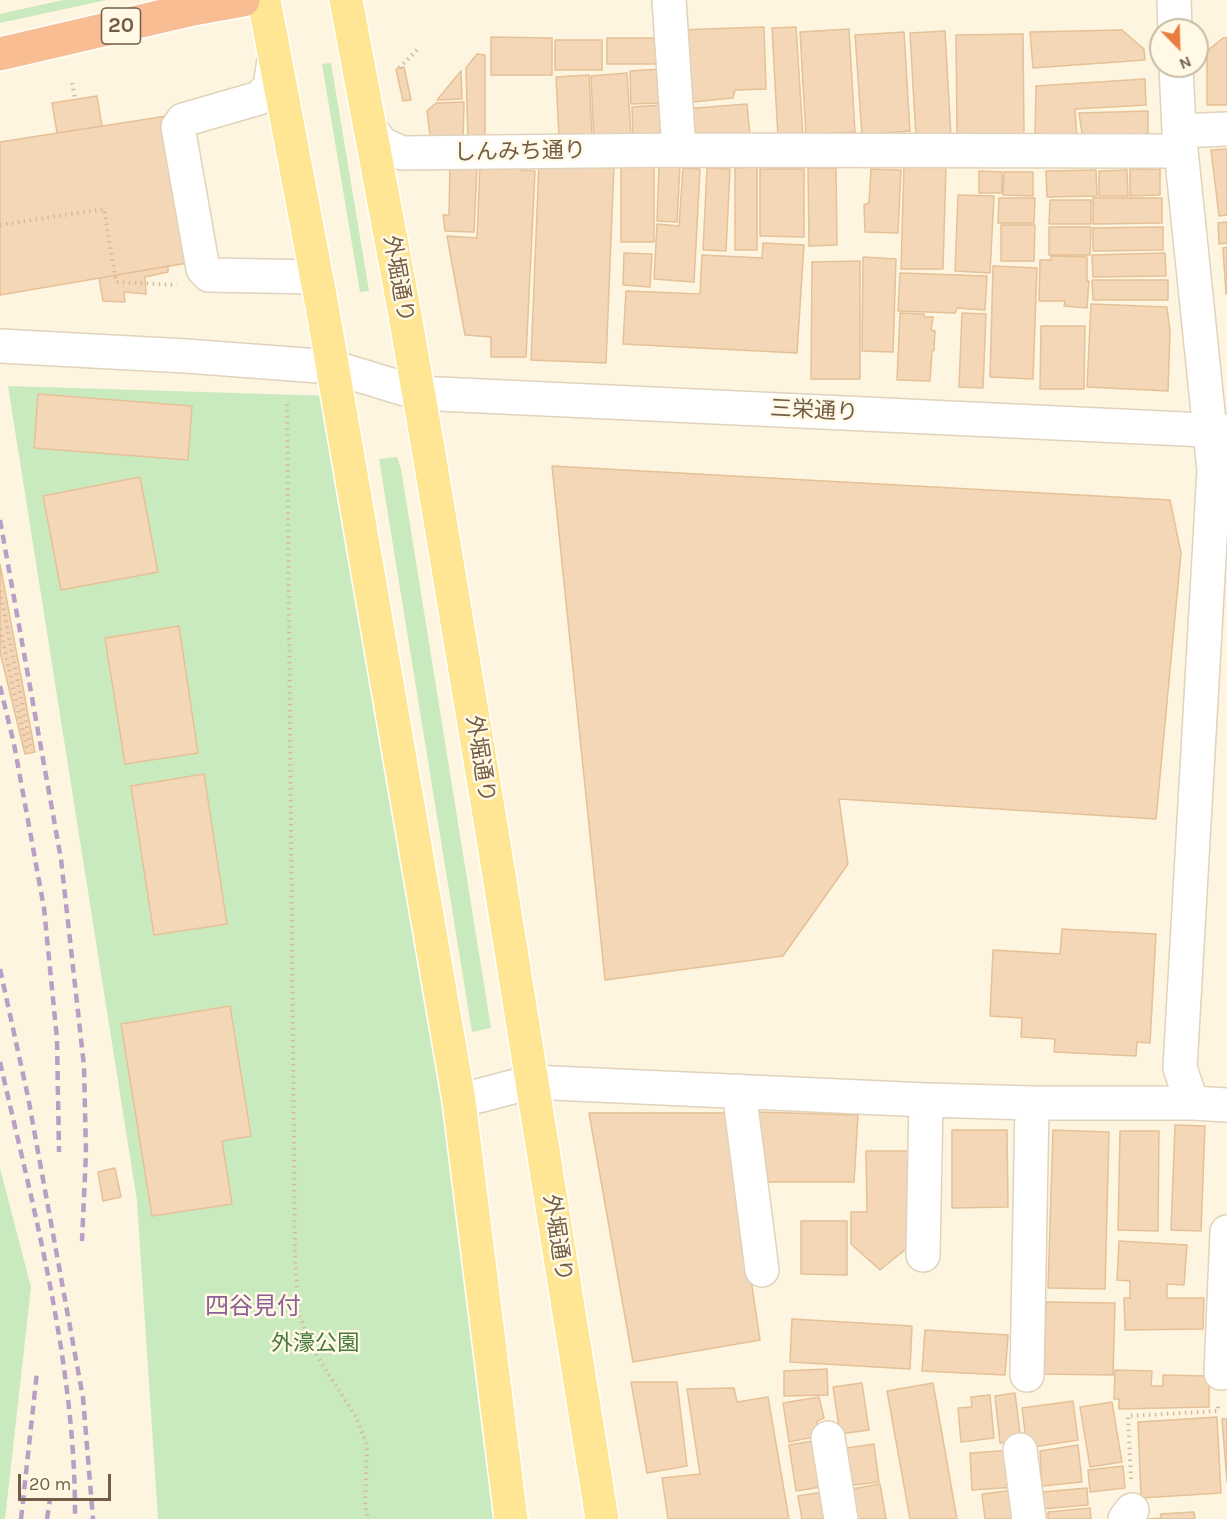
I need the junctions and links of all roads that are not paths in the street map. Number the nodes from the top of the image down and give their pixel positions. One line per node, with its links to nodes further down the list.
1 (243, 0): 7 (highway, 20)
2 (264, 0): 8 (main road)
3 (346, 0): 11 (main road, 外堀通り)
4 (669, 0): 13 (street)
5 (1174, 0): 6 (street)
6 (1175, 18)
7 (0, 54)
8 (274, 60): 14 (main road); 14 (street)
9 (1177, 78): 12 (street)
10 (1227, 129): 12 (street, しんみち通り)
11 (371, 130): 13 (street, しんみち通り); 17 (main road, 外堀通り)
12 (1180, 140): 13 (street, しんみち通り); 18 (street)
13 (679, 150)
14 (316, 277): 16 (main road)
15 (4, 346): 16 (street, 三栄通り)
16 (332, 367): 17 (street, 三栄通り); 21 (main road)
17 (418, 393): 18 (street, 三栄通り); 19 (main road, 外堀通り)
18 (1219, 430): 24 (street)
19 (531, 1082): 20 (street); 21 (street); 34 (main road, 外堀通り)
20 (739, 1091): 22 (street); 28 (street)
21 (459, 1101): 33 (main road)
22 (926, 1101): 23 (street); 27 (street)
23 (1032, 1103): 24 (street); 30 (street)
24 (1192, 1103): 25 (street)
25 (1227, 1105)
26 (1227, 1232): 29 (street)
27 (923, 1255)
28 (762, 1270)
29 (1221, 1373)
30 (1027, 1375)
31 (828, 1438): 35 (street)
32 (1020, 1450): 36 (street)
33 (511, 1519)
34 (602, 1519)
35 (841, 1519)
36 (1029, 1519)

